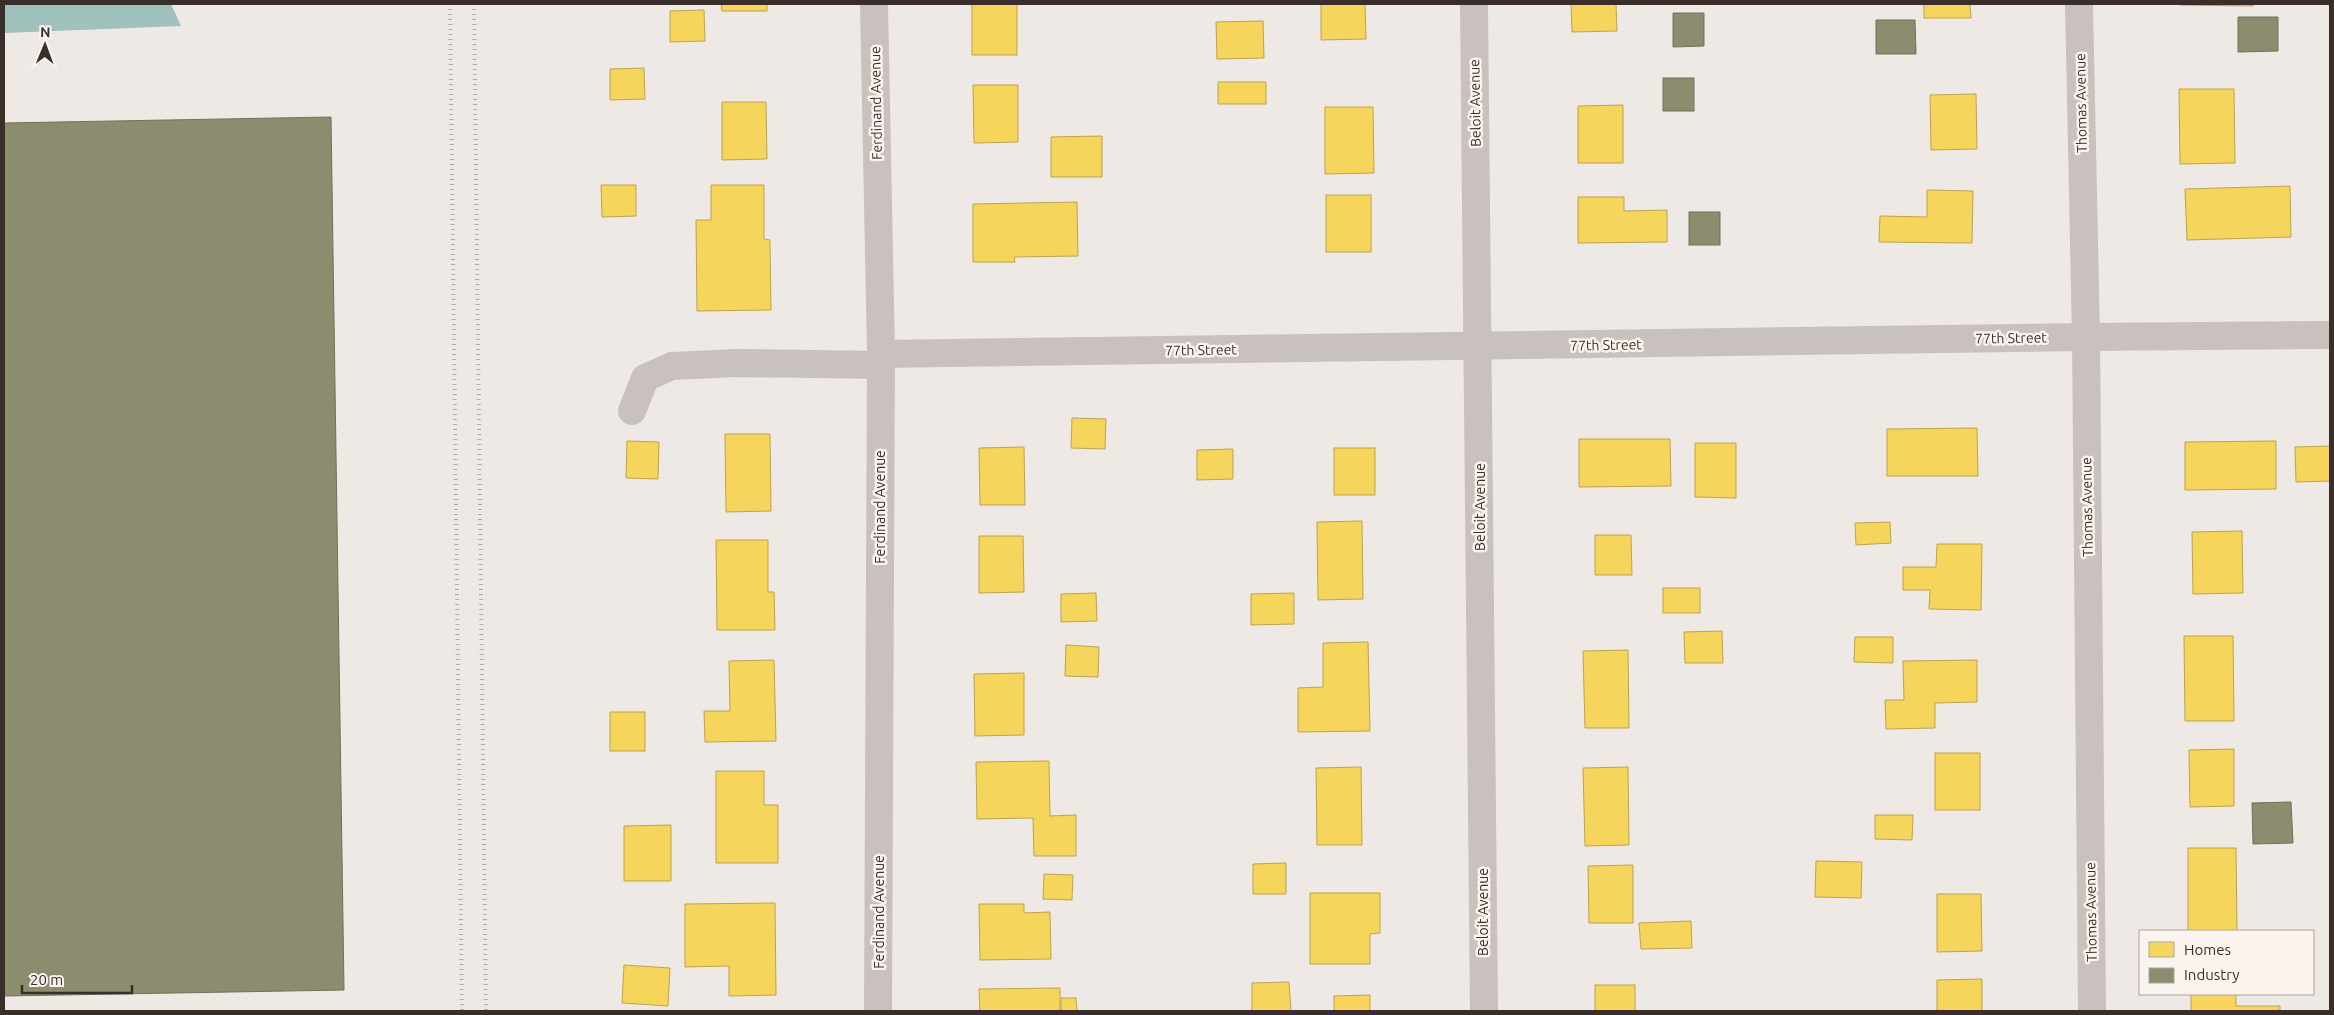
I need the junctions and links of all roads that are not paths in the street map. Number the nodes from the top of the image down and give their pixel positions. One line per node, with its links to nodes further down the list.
1 (874, 4): 7 (street, Ferdinand Avenue)
2 (1474, 4): 6 (street, Beloit Avenue)
3 (2080, 4): 5 (street, Thomas Avenue)
4 (2330, 335): 5 (street, 77th Street)
5 (2086, 337): 6 (street, 77th Street); 11 (street, Thomas Avenue)
6 (1479, 346): 7 (street, 77th Street); 10 (street, Beloit Avenue)
7 (881, 359): 8 (street, 77th Street); 9 (street, Ferdinand Avenue)
8 (632, 411)
9 (878, 1011)
10 (1484, 1011)
11 (2092, 1011)

